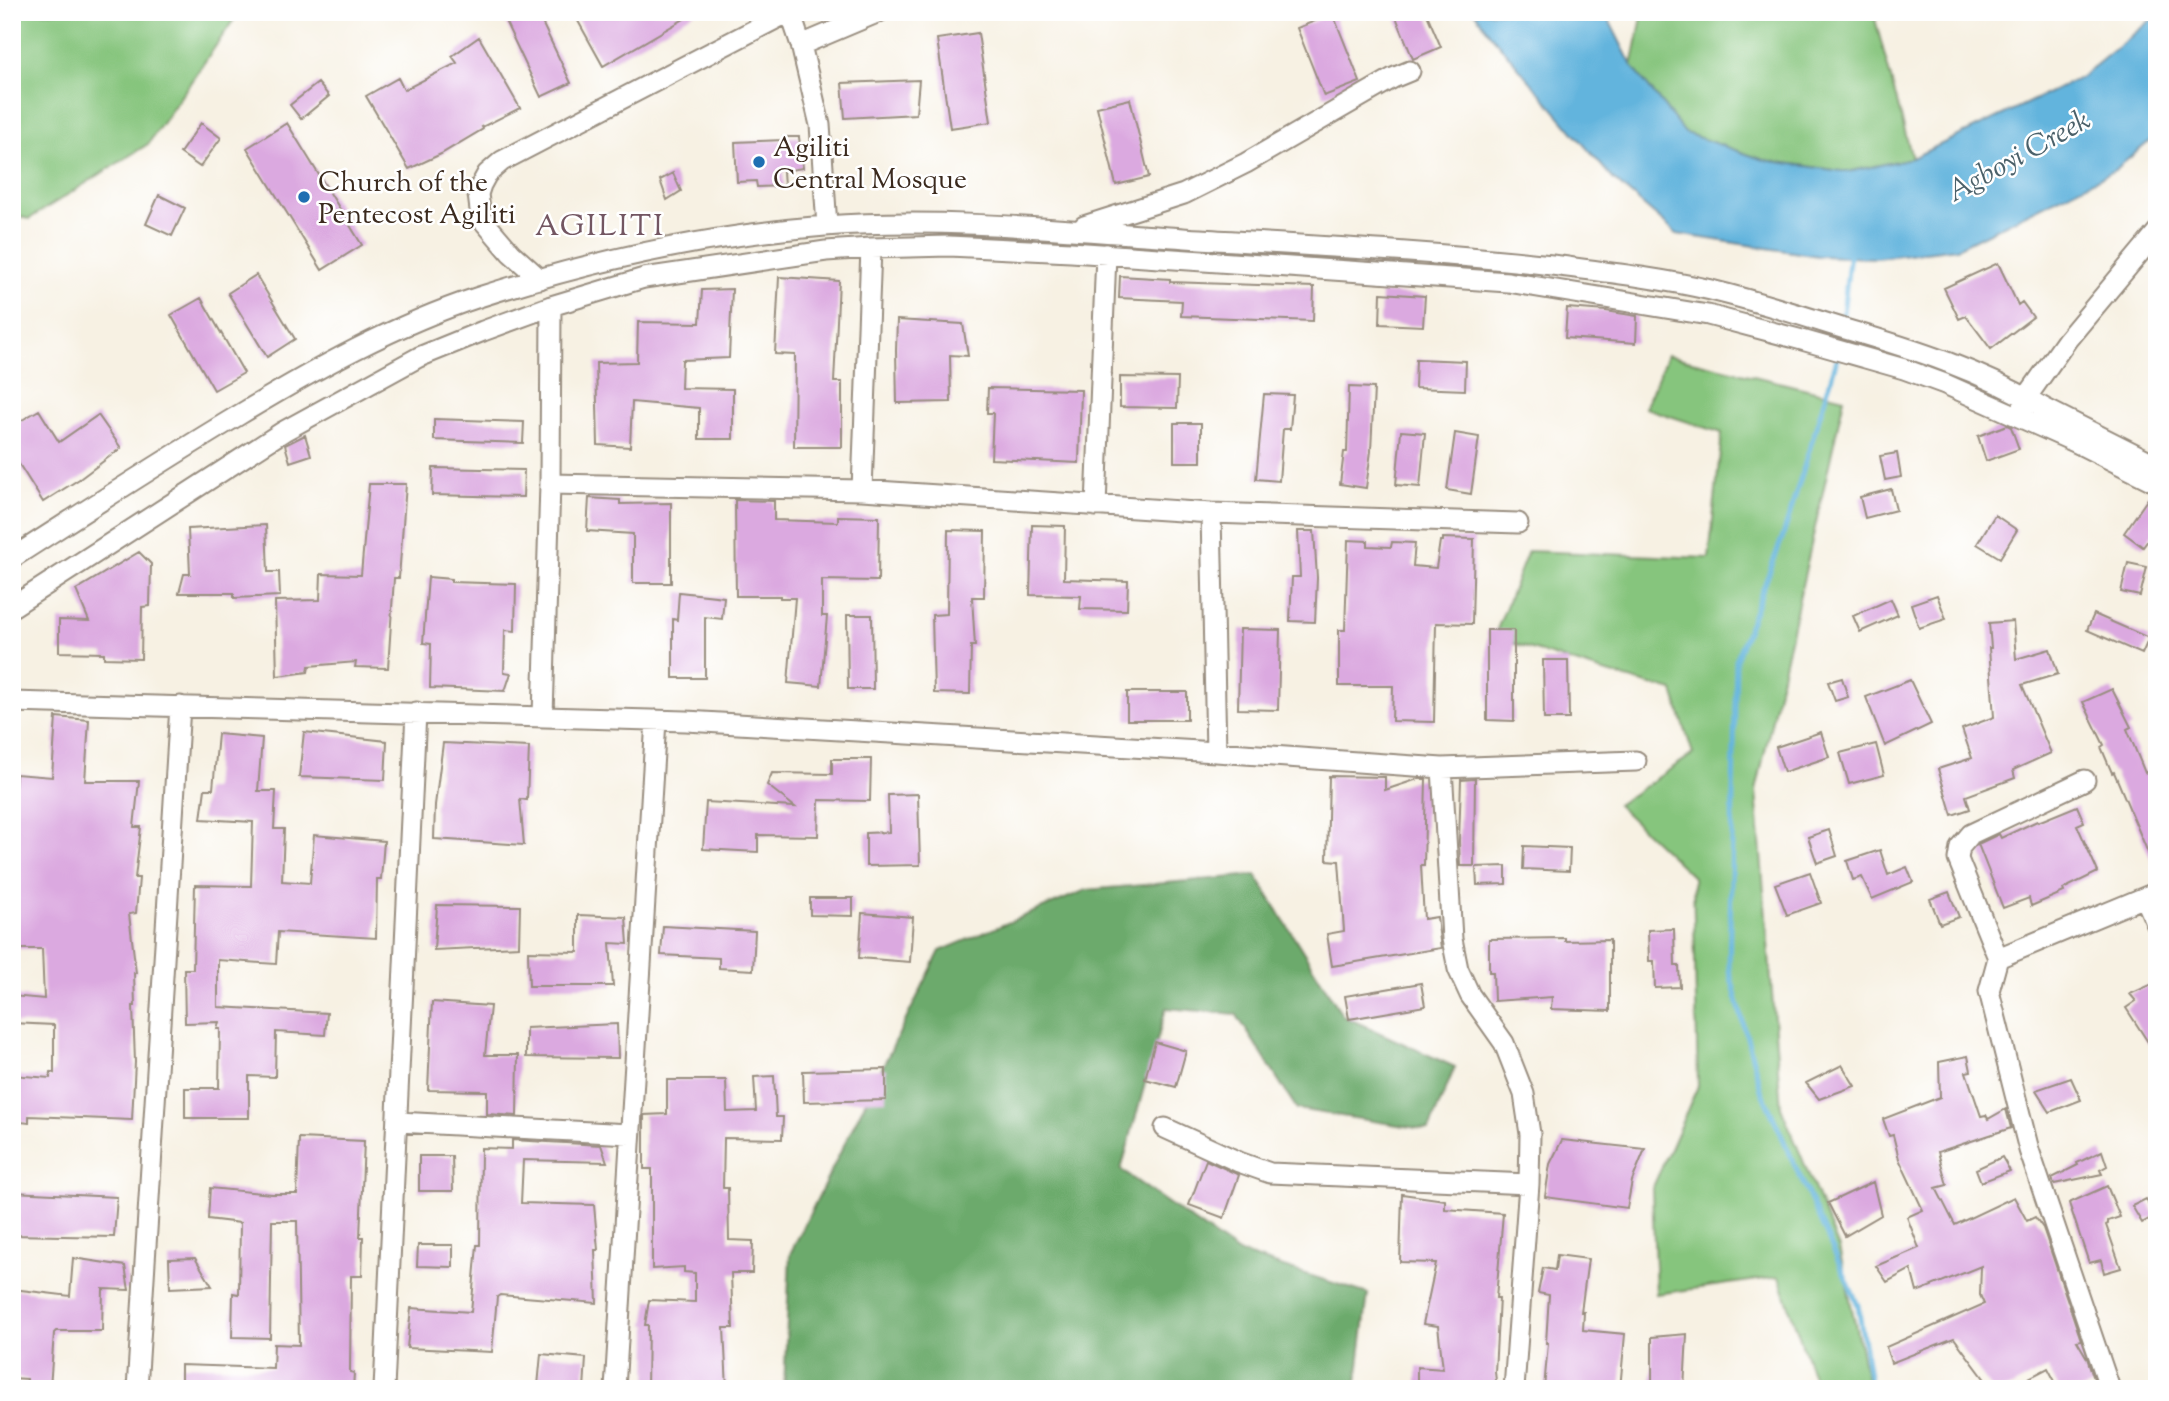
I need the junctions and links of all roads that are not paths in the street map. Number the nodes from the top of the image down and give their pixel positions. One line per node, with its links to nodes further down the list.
1 (790, 12): 3 (street); 10 (street)
2 (879, 12): 3 (street)
3 (802, 45): 5 (street)
4 (1410, 71): 6 (street)
5 (827, 226): 6 (street); 10 (street)
6 (1068, 230): 12 (street)
7 (2157, 232): 12 (street)
8 (871, 248): 9 (street); 11 (street); 17 (street)
9 (1105, 254): 13 (street); 18 (street)
10 (540, 279): 21 (street)
11 (551, 306): 16 (street); 22 (street)
12 (2026, 398): 13 (street); 14 (street)
13 (2020, 417): 15 (street)
14 (2157, 465)
15 (2157, 483)
16 (551, 484): 17 (street); 26 (street)
17 (862, 490): 18 (street)
18 (1096, 506): 19 (street)
19 (1211, 513): 20 (street); 28 (street)
20 (1518, 523)
21 (12, 558)
22 (12, 607)
23 (12, 702): 24 (street)
24 (180, 706): 25 (street); 39 (street)
25 (416, 712): 26 (street); 35 (street)
26 (543, 716): 27 (street)
27 (656, 720): 28 (street); 37 (street)
28 (1216, 752): 30 (street)
29 (1636, 761): 30 (street)
30 (1442, 768): 38 (street)
31 (2085, 780): 34 (street)
32 (2151, 895): 33 (street); 34 (street)
33 (2157, 925)
34 (1998, 958): 43 (street)
35 (398, 1122): 37 (street); 40 (street)
36 (1165, 1129): 38 (street)
37 (630, 1134): 41 (street)
38 (1529, 1184): 42 (street)
39 (137, 1389)
40 (384, 1389)
41 (615, 1389)
42 (1514, 1389)
43 (2110, 1389)

